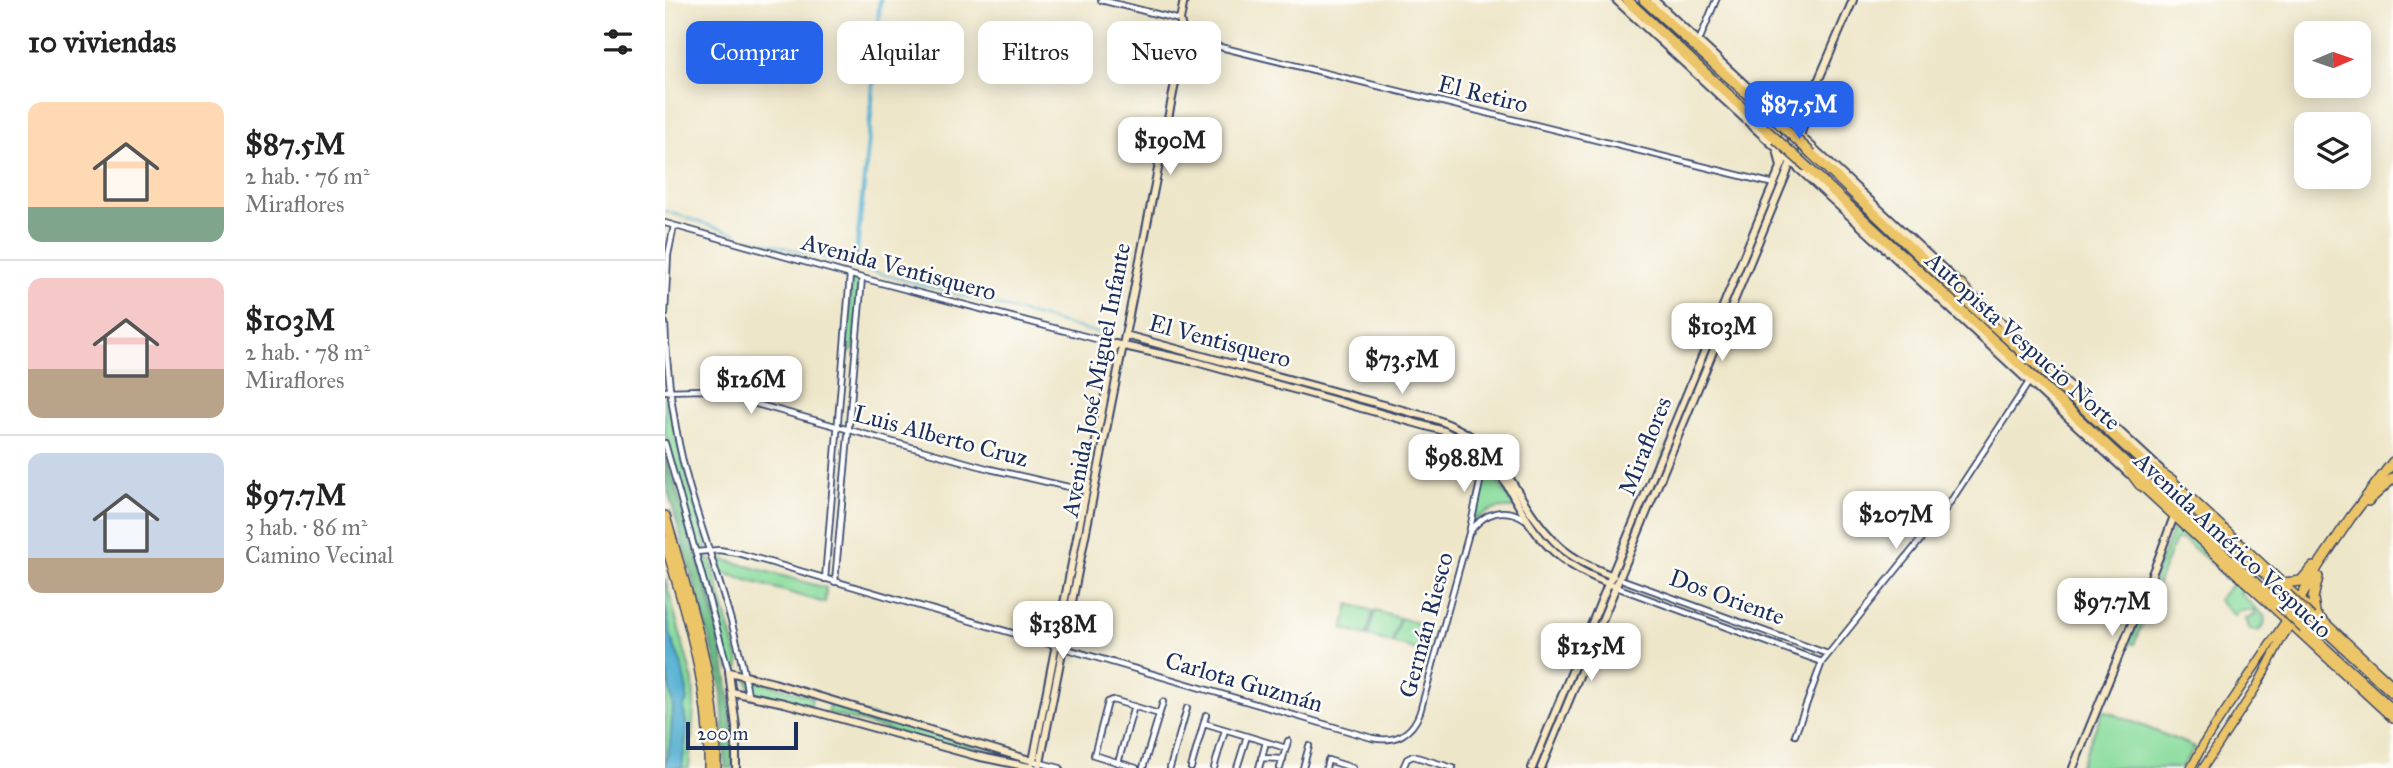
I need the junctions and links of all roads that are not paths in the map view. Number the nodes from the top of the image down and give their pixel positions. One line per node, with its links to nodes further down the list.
1 (1101, 0): 9 (street)
2 (1184, 0): 9 (street, Avenida José Miguel Infante)
3 (1616, 0): 17 (street, Avenida Américo Vespucio)
4 (1627, 0): 17 (highway, Autopista Vespucio Norte)
5 (1644, 0): 15 (highway, Autopista Vespucio Norte)
6 (1654, 0): 10 (street, Avenida Américo Vespucio)
7 (1716, 0): 10 (street)
8 (1853, 0): 13 (street, Miraflores)
9 (1180, 20)
10 (1699, 42): 15 (street, Avenida Américo Vespucio)
11 (1221, 47): 22 (street, El Retiro)
12 (1175, 84): 32 (street, Avenida José Miguel Infante)
13 (1811, 102): 14 (street, Miraflores); 16 (street, Miraflores)
14 (1802, 117): 15 (street); 16 (street, Miraflores)
15 (1784, 125): 16 (street, Avenida Américo Vespucio); 17 (street); 18 (highway, Autopista Vespucio Norte, bridge)
16 (1798, 135): 18 (street, Avenida Américo Vespucio); 19 (street, Miraflores)
17 (1777, 144): 19 (street, Avenida Américo Vespucio); 20 (highway, Autopista Vespucio Norte, bridge); 21 (street)
18 (1811, 150): 20 (street); 27 (street, Avenida Américo Vespucio); 31 (highway, Autopista Vespucio Norte)
19 (1789, 159): 20 (street, Avenida Américo Vespucio); 21 (street, Miraflores)
20 (1804, 169): 21 (street); 28 (street, Avenida Américo Vespucio); 31 (highway, Autopista Vespucio Norte)
21 (1783, 172): 22 (street, Miraflores); 58 (street, Miraflores)
22 (1774, 184): 58 (street, Miraflores)
23 (665, 223): 24 (street, Avenida Ventisquero)
24 (674, 226): 25 (street, Avenida Ventisquero); 29 (street)
25 (851, 275): 26 (street, Avenida Ventisquero); 36 (street)
26 (862, 278): 34 (street, Avenida Ventisquero); 37 (street)
27 (1961, 284): 31 (highway); 54 (street, Avenida Américo Vespucio)
28 (1930, 289): 31 (highway); 41 (street, Avenida Américo Vespucio)
29 (665, 314)
30 (665, 323): 42 (street)
31 (1990, 329): 47 (highway, Autopista Vespucio Norte); 48 (highway, Autopista Vespucio Norte)
32 (1125, 335): 33 (street, El Ventisquero); 34 (street, Avenida José Miguel Infante)
33 (1144, 340): 35 (street); 40 (street, El Ventisquero)
34 (1119, 344): 35 (street, El Ventisquero); 38 (street, Avenida José Miguel Infante); 39 (street, Avenida José Miguel Infante)
35 (1141, 349): 40 (street, El Ventisquero)
36 (844, 353): 37 (street); 44 (street)
37 (855, 354): 45 (street)
38 (1110, 370): 39 (street); 56 (street, Avenida José Miguel Infante)
39 (1118, 372): 74 (street, Avenida José Miguel Infante)
40 (1269, 377): 43 (street, El Ventisquero)
41 (2029, 382): 55 (street, Avenida Américo Vespucio); 85 (street)
42 (667, 391): 44 (street, Luis Alberto Cruz); 66 (street)
43 (1398, 413): 50 (street, El Ventisquero); 69 (street, El Ventisquero)
44 (837, 427): 45 (street, Luis Alberto Cruz); 59 (street)
45 (848, 430): 56 (street, Luis Alberto Cruz); 60 (street)
46 (665, 443): 67 (street)
47 (2107, 443): 55 (highway); 79 (highway, Autopista Vespucio Norte)
48 (2131, 452): 54 (highway); 78 (highway, Autopista Vespucio Norte)
49 (2393, 453): 57 (highway)
50 (1485, 459): 63 (street, El Ventisquero); 64 (street, Germán Riesco)
51 (2393, 462): 57 (highway)
52 (2393, 470): 57 (highway)
53 (2393, 478): 57 (highway)
54 (2172, 480): 76 (main road, Avenida Américo Vespucio)
55 (2140, 485): 62 (main road, Avenida Américo Vespucio)
56 (1087, 491): 74 (street, Avenida José Miguel Infante)
57 (2367, 498): 68 (highway); 71 (highway)
58 (1645, 505): 70 (street, Miraflores)
59 (831, 507): 60 (street); 72 (street)
60 (841, 508): 75 (street)
61 (665, 516): 122 (highway)
62 (2174, 516): 79 (main road, Avenida Américo Vespucio); 140 (street)
63 (1528, 520): 64 (street, Germán Riesco); 73 (street, El Ventisquero)
64 (1469, 533): 109 (street, Germán Riesco)
65 (665, 541): 121 (highway)
66 (710, 551): 67 (street, Carlota Guzmán); 72 (street, Carlota Guzmán); 88 (street)
67 (696, 552): 87 (street)
68 (2324, 557): 76 (highway); 78 (highway)
69 (1600, 571): 70 (street, El Ventisquero); 73 (street)
70 (1615, 577): 77 (street, Miraflores); 85 (street, Dos Oriente)
71 (2318, 578): 78 (highway); 80 (highway)
72 (825, 579): 75 (street, Carlota Guzmán)
73 (1596, 579): 77 (street, El Ventisquero)
74 (1072, 581): 84 (street, Avenida José Miguel Infante)
75 (835, 582): 84 (street, Carlota Guzmán)
76 (2284, 583): 78 (main road, Avenida Américo Vespucio)
77 (1612, 585): 86 (street, Dos Oriente); 93 (street, Miraflores); 95 (street, Miraflores)
78 (2296, 597): 79 (main road); 80 (highway, Autopista Vespucio Norte, bridge); 80 (main road, Avenida Américo Vespucio); 81 (main road)
79 (2279, 609): 81 (main road, Avenida Américo Vespucio); 82 (highway, Autopista Vespucio Norte, bridge)
80 (2313, 615): 82 (main road); 89 (main road, Avenida Américo Vespucio); 91 (highway, Autopista Vespucio Norte)
81 (2288, 622): 82 (main road, Avenida Américo Vespucio); 83 (main road); 99 (main road)
82 (2302, 632): 83 (main road); 102 (highway, Autopista Vespucio Norte); 107 (main road, Avenida Américo Vespucio)
83 (2282, 638): 103 (main road)
84 (1059, 647): 109 (street, Carlota Guzmán); 120 (street, Avenida José Miguel Infante)
85 (1828, 654): 86 (street)
86 (1822, 662): 111 (street)
87 (729, 672): 88 (street); 90 (street)
88 (744, 674): 92 (street); 94 (street)
89 (2393, 685)
90 (732, 692): 94 (street); 123 (street)
91 (2393, 693)
92 (813, 694): 96 (street); 101 (street)
93 (1562, 694): 95 (street); 138 (street, Miraflores)
94 (748, 695): 101 (street)
95 (1570, 697): 139 (street, Miraflores)
96 (831, 699): 105 (street); 120 (street)
97 (1163, 702): 104 (street)
98 (1134, 706): 104 (street); 119 (street); 119 (street)
99 (2229, 706): 103 (main road); 141 (main road)
100 (1187, 708): 127 (street)
101 (810, 710): 105 (street)
102 (2393, 710)
103 (2239, 713): 142 (main road)
104 (1159, 714): 126 (street)
105 (825, 715): 120 (street)
106 (1206, 715): 108 (street)
107 (2393, 719)
108 (1204, 723): 110 (street); 128 (street)
109 (1414, 725)
110 (1225, 730): 112 (street); 129 (street)
111 (1795, 735)
112 (1247, 736): 114 (street); 130 (street)
113 (1288, 741): 116 (street)
114 (1266, 742): 116 (street); 117 (street)
115 (1309, 746): 133 (street)
116 (1286, 748): 118 (street)
117 (1261, 758): 118 (street); 131 (street)
118 (1283, 759): 132 (street)
119 (1118, 765): 125 (street)
120 (1035, 766): 124 (street)
121 (709, 768)
122 (716, 768)
123 (736, 768)
124 (1060, 768)
125 (1136, 768)
126 (1143, 768)
127 (1170, 768)
128 (1191, 768)
129 (1214, 768)
130 (1237, 768)
131 (1259, 768)
132 (1280, 768)
133 (1303, 768)
134 (1326, 768): 135 (street)
135 (1351, 768)
136 (1403, 768): 137 (street)
137 (1453, 768)
138 (1532, 768)
139 (1541, 768)
140 (2073, 768)
141 (2191, 768)
142 (2203, 768)

